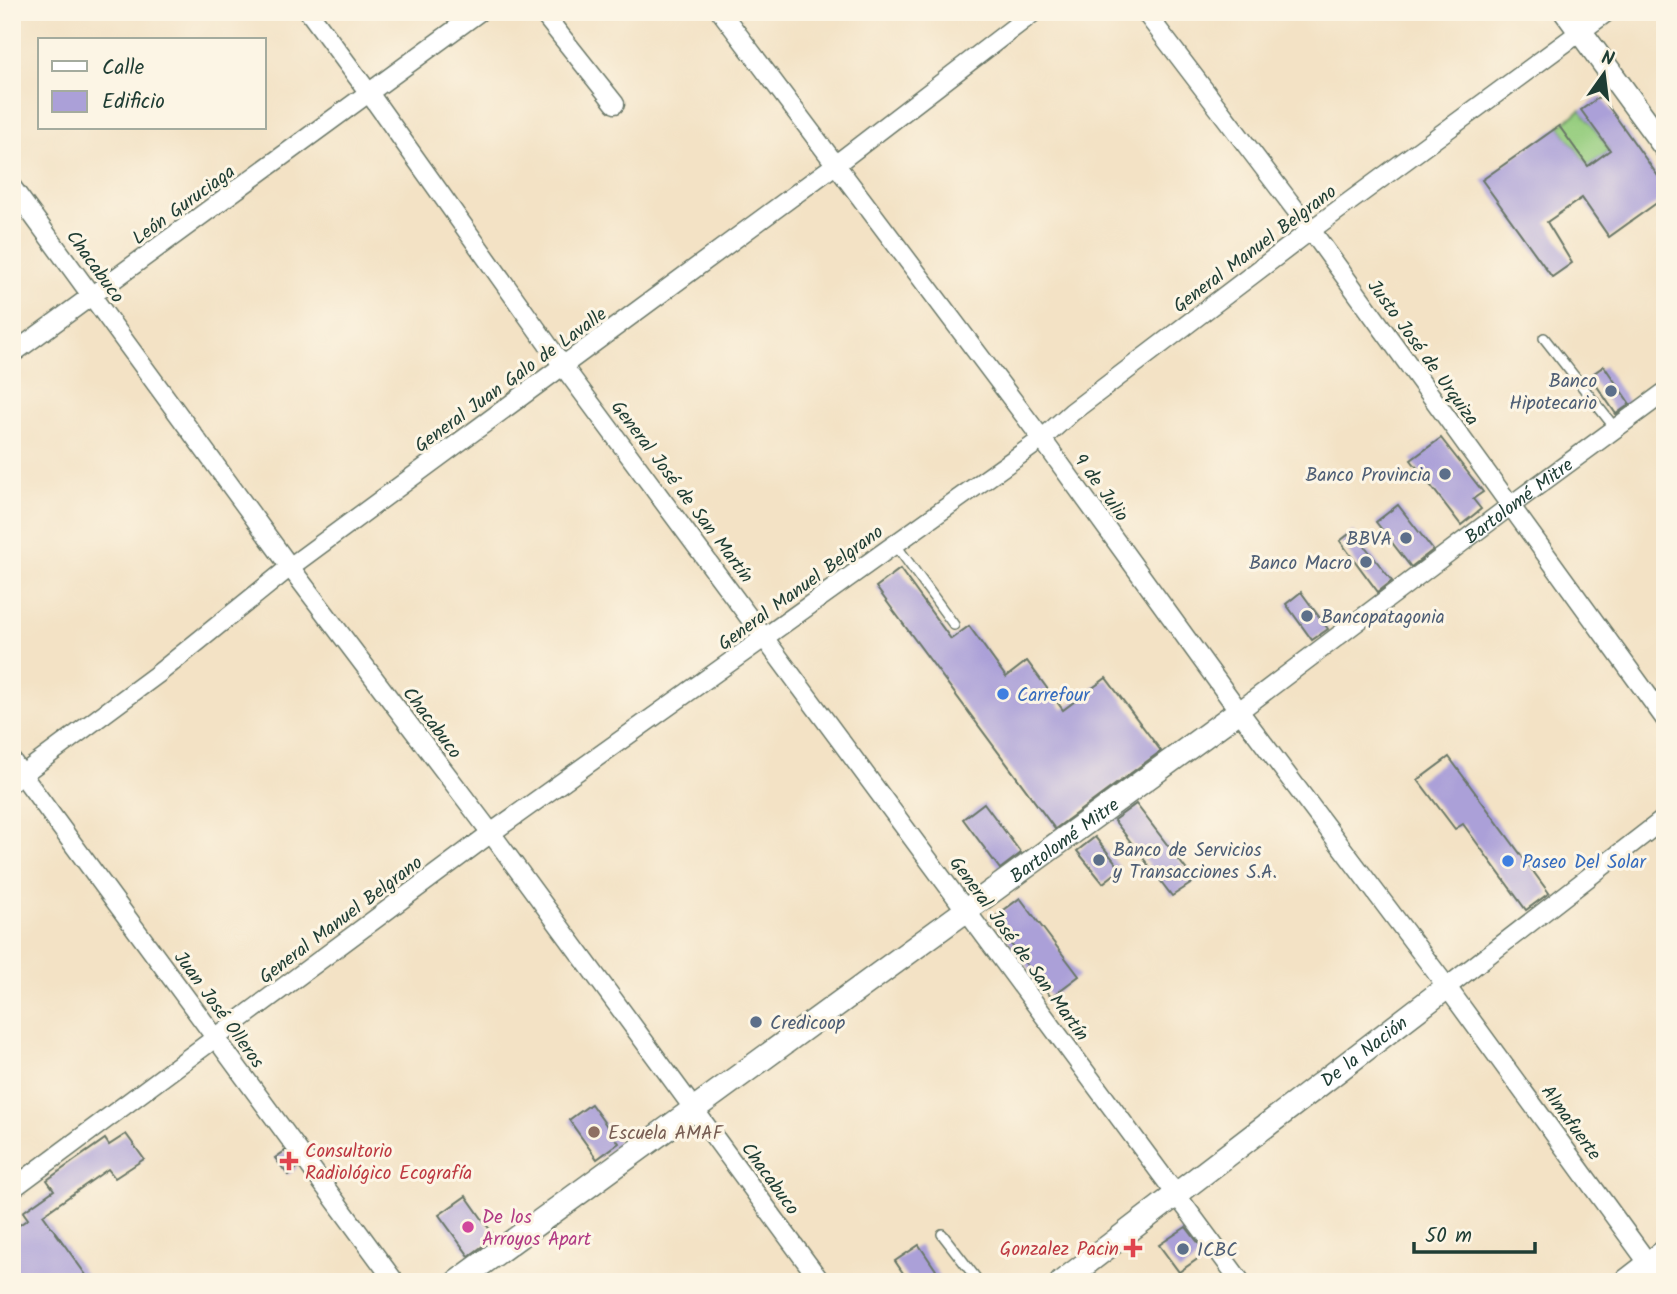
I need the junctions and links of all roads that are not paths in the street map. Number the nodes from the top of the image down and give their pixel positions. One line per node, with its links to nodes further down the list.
1 (309, 12): 10 (street, General José de San Martín)
2 (479, 12): 10 (street, León Guruciaga)
3 (542, 12): 11 (street)
4 (721, 12): 13 (street, 9 de Julio)
5 (1034, 12): 13 (street, General Juan Galo de Lavalle)
6 (1145, 12): 15 (street, Justo José de Urquiza)
7 (1566, 12): 9 (street)
8 (1607, 12): 9 (street, General Manuel Belgrano)
9 (1580, 32): 12 (street); 15 (street, General Manuel Belgrano)
10 (369, 93): 16 (street, León Guruciaga); 19 (street, General José de San Martín)
11 (615, 104)
12 (1665, 147)
13 (835, 165): 19 (street, General Juan Galo de Lavalle); 22 (street, 9 de Julio)
14 (12, 187): 16 (street, Chacabuco)
15 (1311, 230): 22 (street, General Manuel Belgrano); 23 (street, Justo José de Urquiza)
16 (93, 297): 18 (street, León Guruciaga); 25 (street, Chacabuco)
17 (1544, 338): 21 (lane)
18 (12, 354)
19 (563, 366): 25 (street, General Juan Galo de Lavalle); 27 (street, General José de San Martín)
20 (1665, 391): 21 (street, Bartolomé Mitre)
21 (1615, 428): 23 (street, Bartolomé Mitre)
22 (1042, 439): 24 (street, General Manuel Belgrano); 28 (street, 9 de Julio)
23 (1510, 506): 28 (street, Bartolomé Mitre); 29 (street, Justo José de Urquiza)
24 (895, 544): 26 (lane); 27 (street, General Manuel Belgrano)
25 (290, 567): 30 (street, General Juan Galo de Lavalle); 32 (street, Chacabuco)
26 (954, 625)
27 (765, 638): 32 (street, General Manuel Belgrano); 33 (street, General José de San Martín)
28 (1239, 711): 33 (street, Bartolomé Mitre); 34 (street, 9 de Julio)
29 (1665, 719)
30 (16, 772): 35 (street, Juan José Olleros)
31 (1665, 818): 34 (street, De la Nación)
32 (491, 833): 35 (street, General Manuel Belgrano); 36 (street, Chacabuco)
33 (967, 912): 36 (street, Bartolomé Mitre); 38 (street, General José de San Martín)
34 (1447, 987): 38 (street, De la Nación); 41 (street, Almafuerte)
35 (215, 1038): 37 (street, General Manuel Belgrano); 42 (street, Juan José Olleros)
36 (693, 1107): 43 (street, Bartolomé Mitre); 44 (street, Chacabuco)
37 (12, 1189)
38 (1176, 1196): 46 (street, De la Nación); 47 (street, General José de San Martín)
39 (943, 1234): 45 (lane)
40 (1665, 1248): 41 (street)
41 (1648, 1261): 48 (street); 49 (street, Almafuerte)
42 (395, 1282)
43 (457, 1282)
44 (821, 1282)
45 (979, 1282)
46 (1062, 1282)
47 (1241, 1282)
48 (1621, 1282)
49 (1662, 1282)

